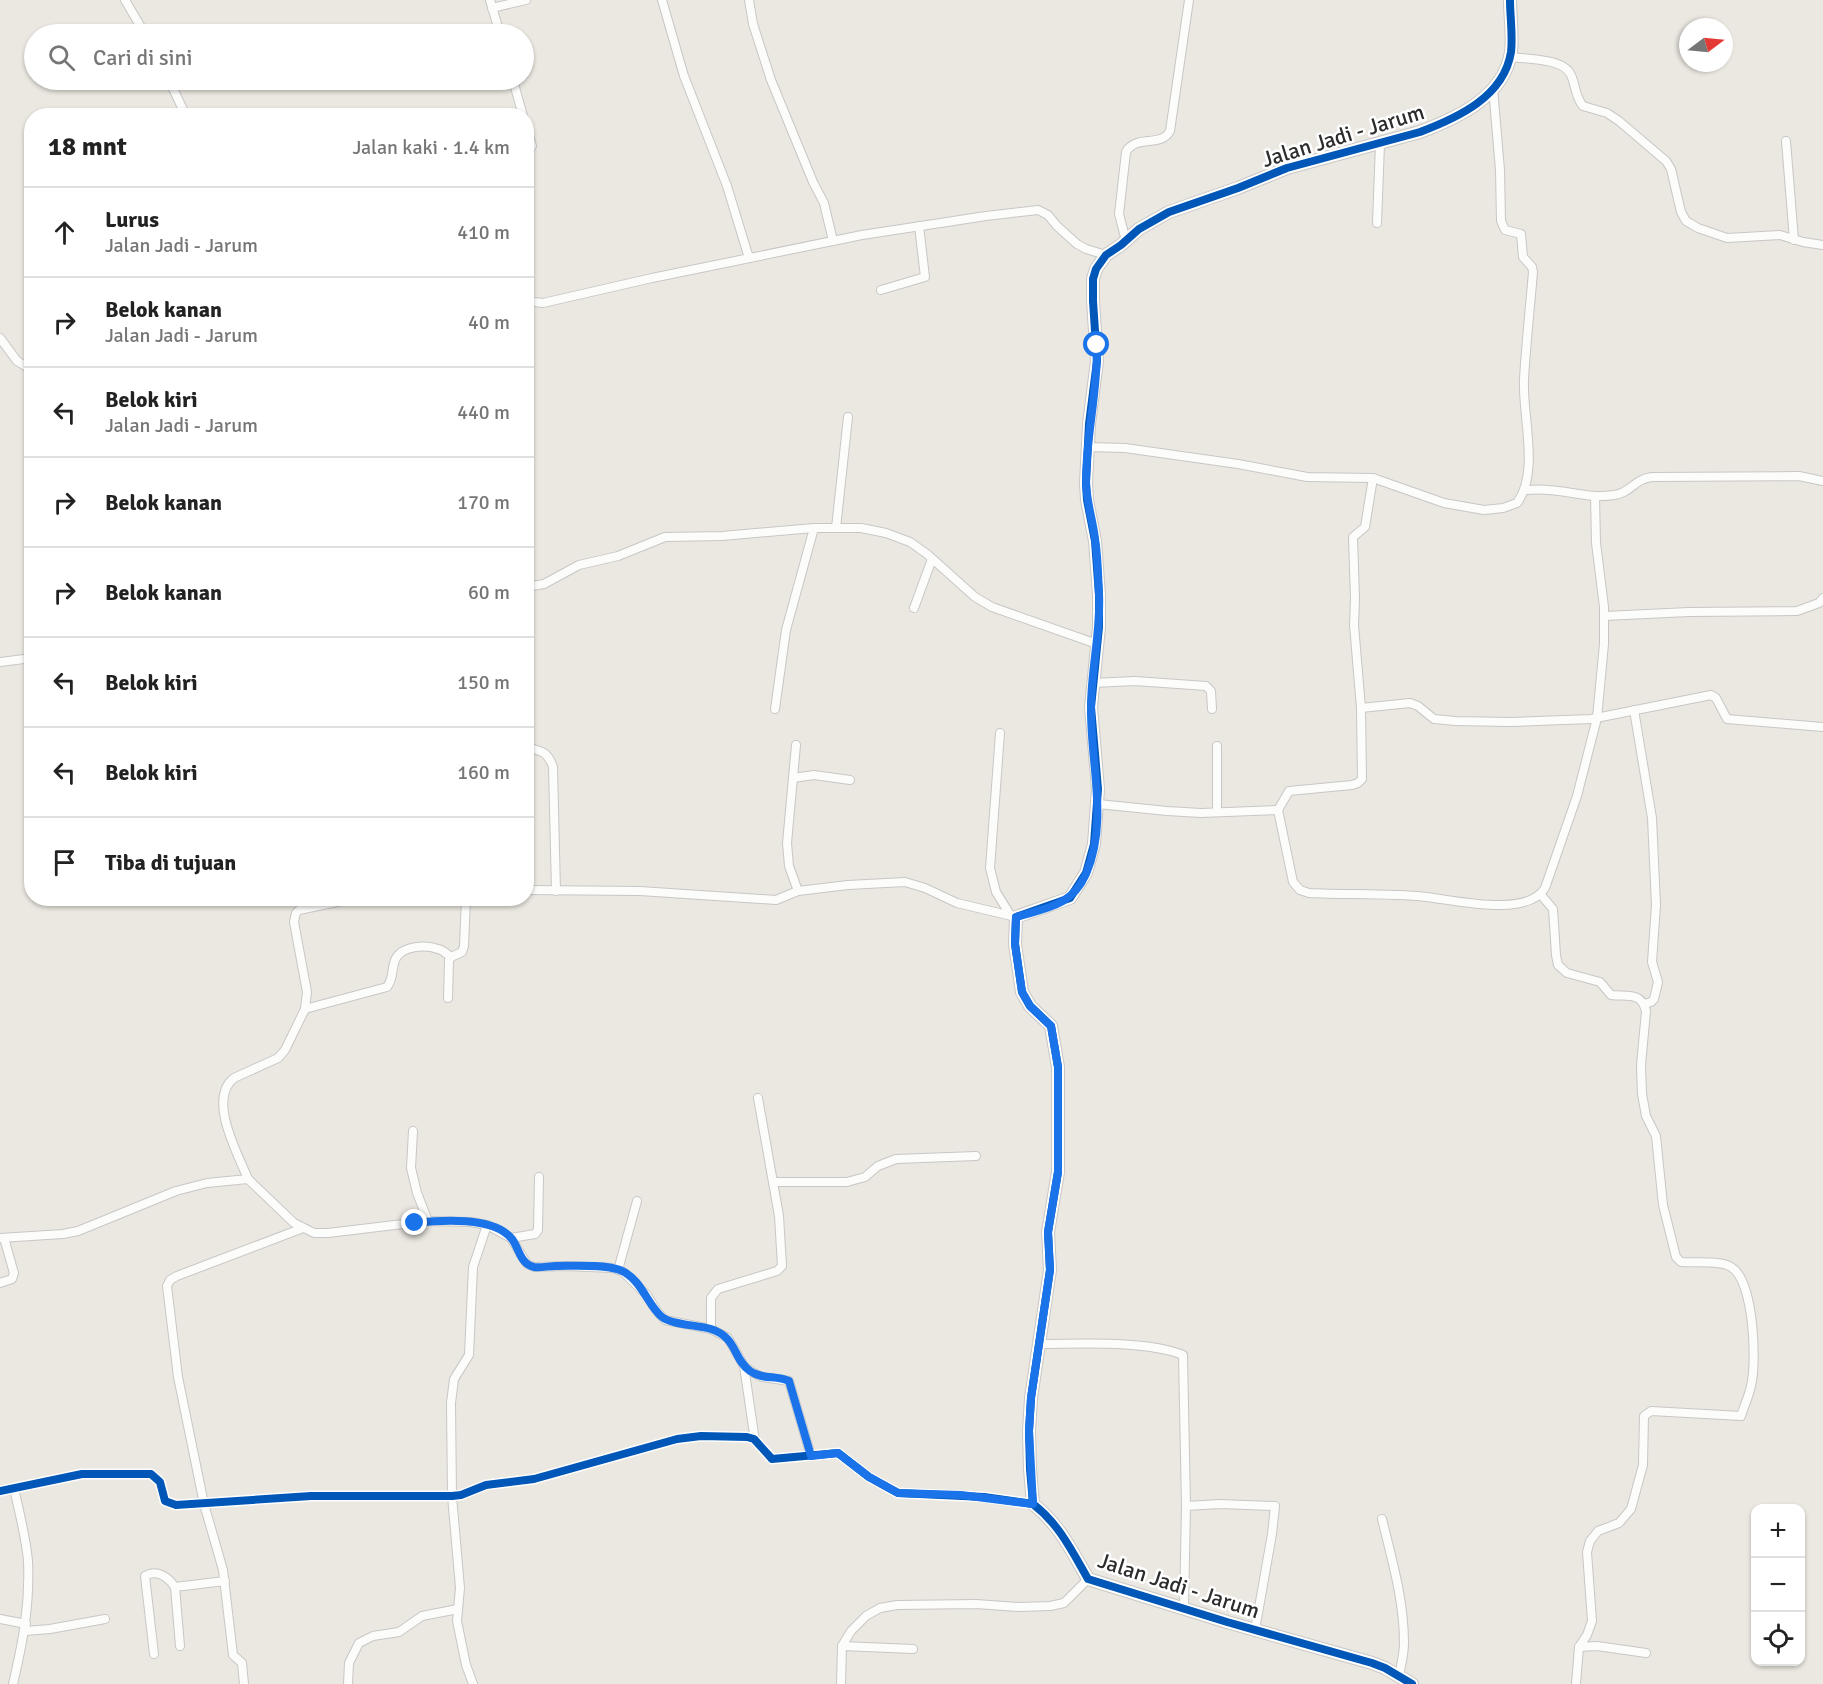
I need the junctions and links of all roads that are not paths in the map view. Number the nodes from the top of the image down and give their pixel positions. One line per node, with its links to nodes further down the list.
1 (125, 0): 8 (street)
2 (526, 0): 7 (street)
3 (662, 0): 25 (street)
4 (749, 0): 21 (street)
5 (1189, 0): 22 (street)
6 (1510, 0): 10 (street, Jalan Jadi - Jarum)
7 (491, 4): 9 (street)
8 (138, 24)
9 (497, 24)
10 (1510, 57): 11 (street, Jalan Jadi - Jarum); 20 (street)
11 (1493, 88): 17 (street, Jalan Jadi - Jarum); 34 (street)
12 (174, 90): 14 (street)
13 (516, 90): 15 (street)
14 (182, 108)
15 (521, 108)
16 (1786, 141): 20 (street)
17 (1380, 144): 18 (street); 22 (street, Jalan Jadi - Jarum)
18 (1377, 224)
19 (919, 226): 21 (street); 24 (street); 26 (street)
20 (1794, 240): 23 (street)
21 (833, 241): 25 (street)
22 (1126, 241): 24 (street, Jalan Jadi - Jarum)
23 (1823, 245)
24 (1106, 255): 31 (street, Jalan Jadi - Jarum)
25 (749, 258): 27 (street)
26 (881, 290)
27 (534, 302)
28 (0, 338): 29 (street)
29 (24, 365)
30 (848, 417): 37 (street)
31 (1087, 447): 32 (street); 43 (street, Jalan Jadi - Jarum)
32 (1373, 478): 34 (street); 47 (street)
33 (1823, 480): 35 (street)
34 (1524, 490): 35 (street)
35 (1595, 496): 42 (street)
36 (814, 528): 37 (street); 39 (street); 48 (street)
37 (836, 528): 38 (street)
38 (932, 559): 41 (street); 43 (street)
39 (534, 586)
40 (1823, 598): 42 (street)
41 (914, 608)
42 (1604, 616): 51 (street)
43 (1097, 644): 46 (street, Jalan Jadi - Jarum)
44 (24, 659): 45 (street)
45 (0, 662)
46 (1093, 683): 49 (street); 59 (street, Jalan Jadi - Jarum)
47 (1360, 708): 51 (street); 60 (street)
48 (775, 709)
49 (1212, 709)
50 (1634, 710): 51 (street); 52 (street); 71 (street)
51 (1597, 718): 65 (street)
52 (1823, 727)
53 (999, 734): 68 (street)
54 (796, 745): 57 (street)
55 (1217, 746): 61 (street)
56 (534, 749): 63 (street)
57 (793, 778): 58 (street); 64 (street)
58 (850, 780)
59 (1098, 804): 61 (street); 68 (street, Jalan Jadi - Jarum)
60 (1278, 810): 61 (street); 65 (street)
61 (1217, 812)
62 (534, 890): 63 (street)
63 (556, 891): 64 (street)
64 (798, 891): 68 (street)
65 (1541, 895): 71 (street)
66 (318, 906): 72 (street)
67 (466, 906): 69 (street)
68 (1013, 917): 88 (street)
69 (451, 957): 70 (street); 72 (street)
70 (448, 998)
71 (1644, 1004): 110 (street)
72 (305, 1009): 77 (street)
73 (758, 1098): 78 (street)
74 (413, 1131): 80 (street)
75 (976, 1156): 78 (street)
76 (539, 1177): 84 (street)
77 (248, 1179): 82 (street); 83 (street)
78 (772, 1182): 87 (street)
79 (637, 1200): 85 (street)
80 (428, 1221): 81 (street); 82 (street)
81 (487, 1225): 84 (street); 94 (street)
82 (303, 1228): 95 (street)
83 (2, 1238): 86 (street)
84 (511, 1238): 85 (street)
85 (618, 1270): 87 (street)
86 (0, 1283)
87 (711, 1329): 89 (street)
88 (1040, 1344): 96 (street); 97 (street)
89 (744, 1366): 90 (street); 91 (street)
90 (755, 1441): 91 (street); 94 (street)
91 (811, 1456): 96 (street)
92 (14, 1488): 93 (street); 95 (street); 106 (street)
93 (0, 1491)
94 (452, 1496): 95 (street); 102 (street)
95 (204, 1504): 100 (street)
96 (1033, 1504): 99 (street, Jalan Jadi - Jarum)
97 (1186, 1506): 103 (street); 107 (street)
98 (1382, 1519): 114 (street)
99 (1088, 1579): 103 (street, Jalan Jadi - Jarum); 109 (street)
100 (225, 1581): 101 (street); 116 (street)
101 (175, 1587): 108 (street); 113 (street)
102 (458, 1609): 117 (street); 118 (street)
103 (1184, 1609): 107 (street, Jalan Jadi - Jarum)
104 (105, 1618): 106 (street)
105 (0, 1619): 106 (street)
106 (26, 1627): 115 (street)
107 (1256, 1630): 114 (street, Jalan Jadi - Jarum)
108 (180, 1646)
109 (843, 1646): 111 (street); 119 (street)
110 (1579, 1647): 112 (street); 121 (street)
111 (913, 1649)
112 (1646, 1653)
113 (154, 1654)
114 (1399, 1676): 120 (street, Jalan Jadi - Jarum)
115 (13, 1684)
116 (244, 1684)
117 (348, 1684)
118 (473, 1684)
119 (840, 1684)
120 (1412, 1684)
121 (1576, 1684)

